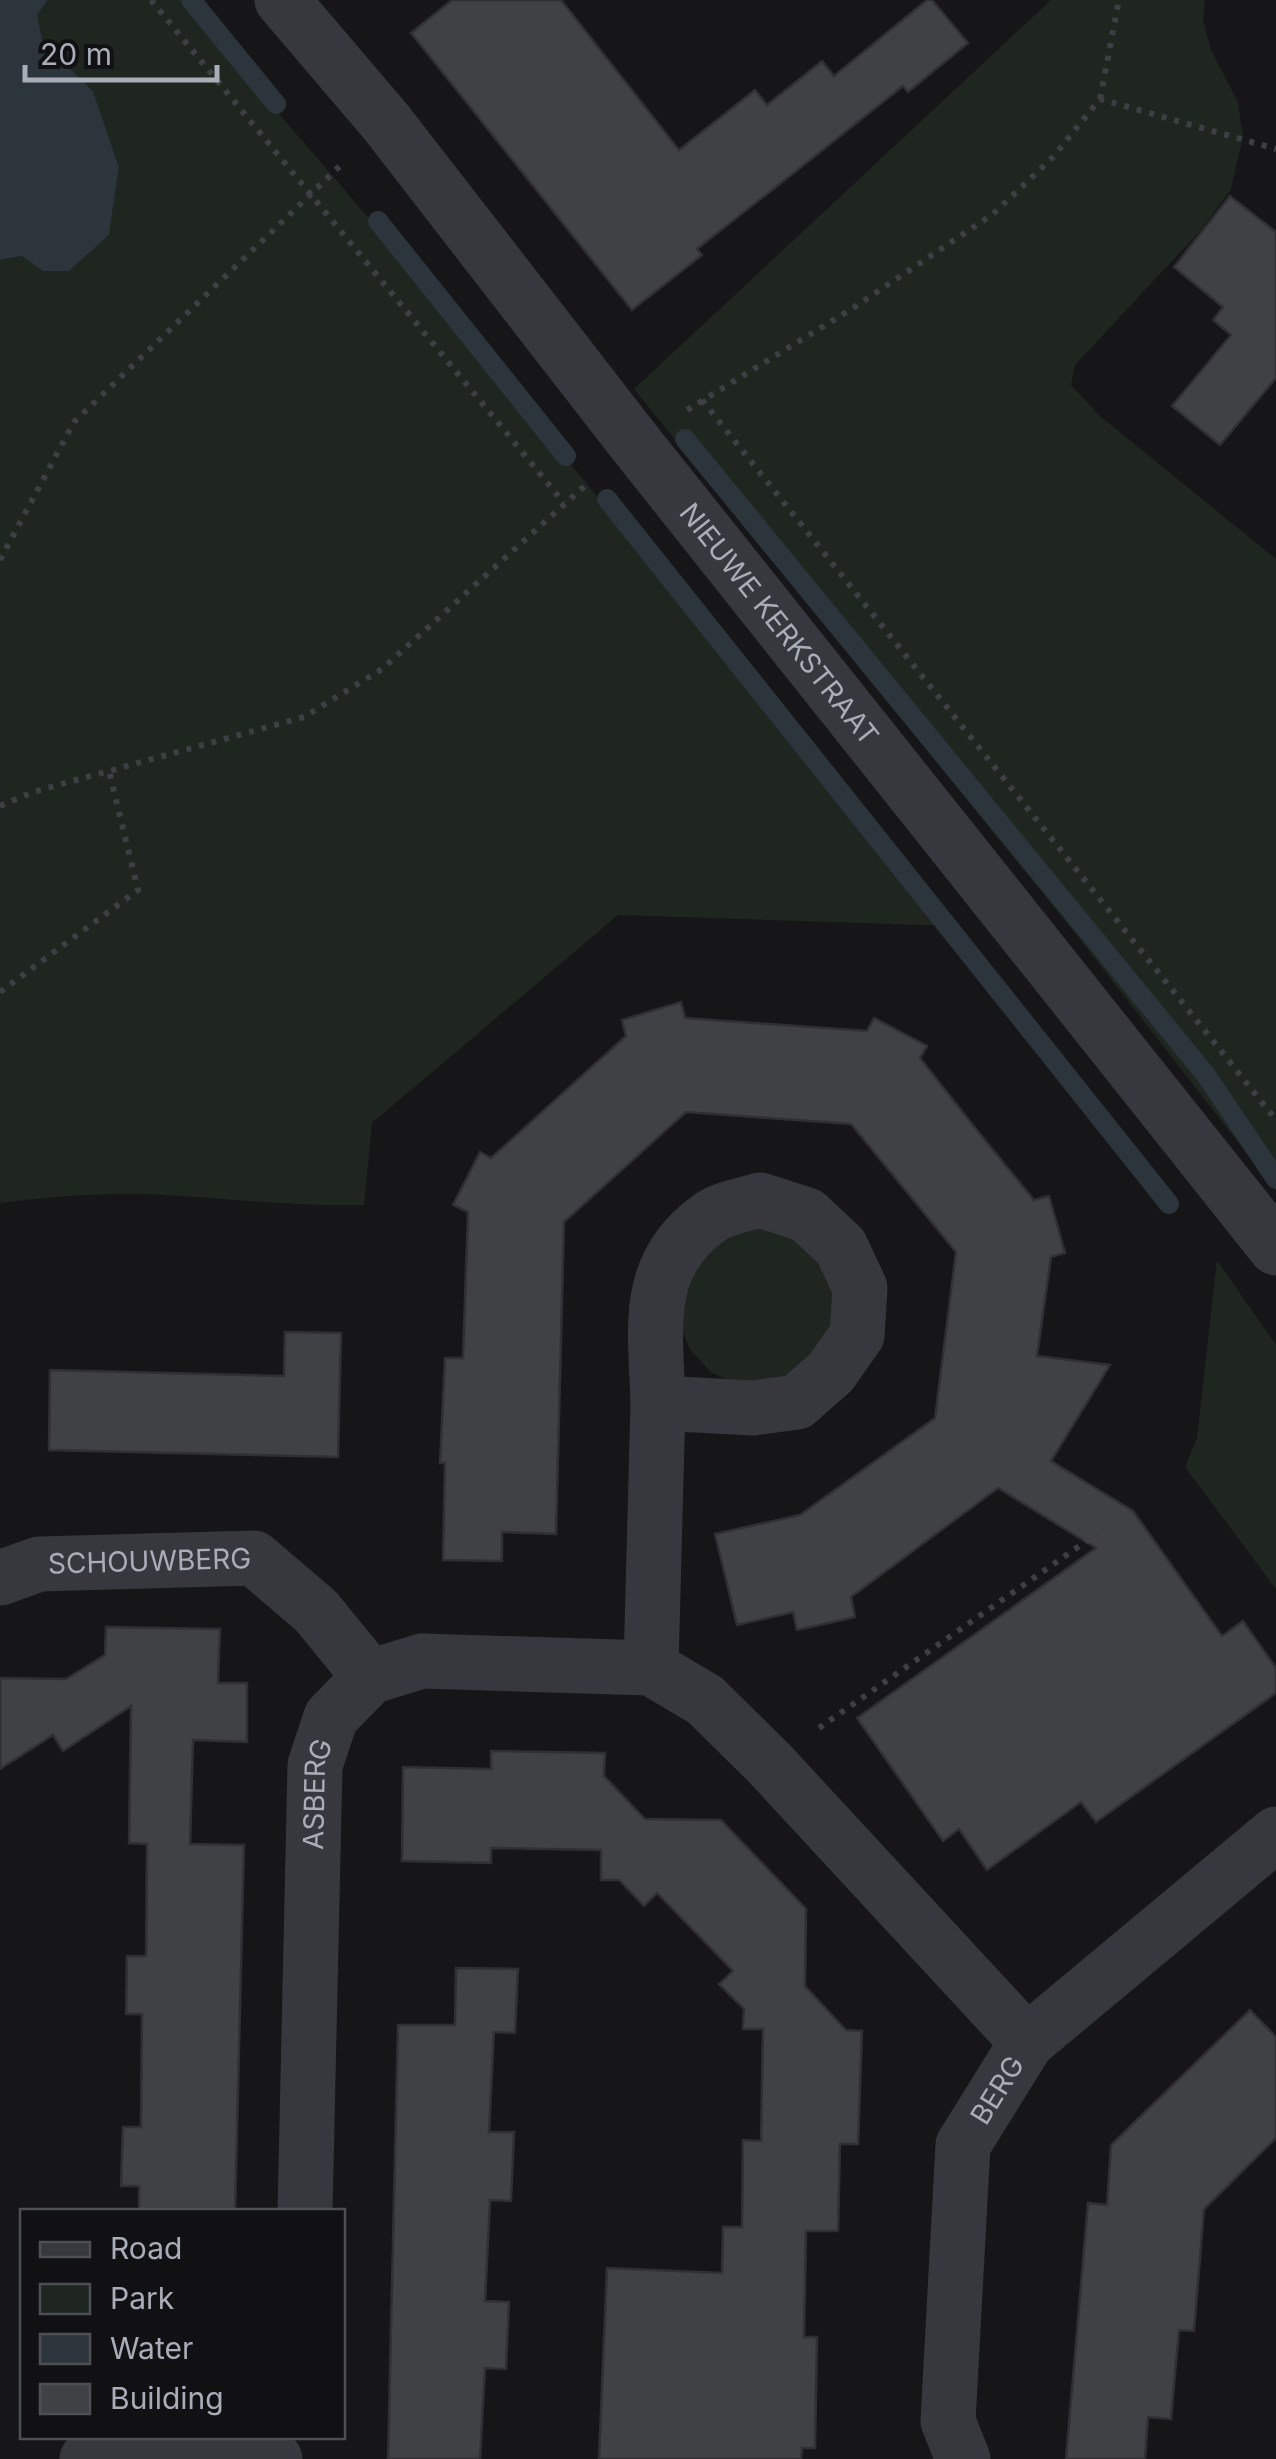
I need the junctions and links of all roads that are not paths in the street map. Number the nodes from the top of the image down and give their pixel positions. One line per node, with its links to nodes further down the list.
1 (282, 0): 2 (street, NIEUWE KERKSTRAAT)
2 (1276, 1248)
3 (658, 1403): 5 (street)
4 (0, 1578): 6 (street, SCHOUWBERG)
5 (651, 1668): 6 (street, ASBERG); 8 (street, ASBERG)
6 (370, 1677): 9 (street, ASBERG)
7 (1276, 1834): 8 (street, BERG)
8 (1027, 2042): 12 (street, BERG)
9 (305, 2209)
10 (87, 2459): 11 (street)
11 (276, 2459)
12 (962, 2459)

